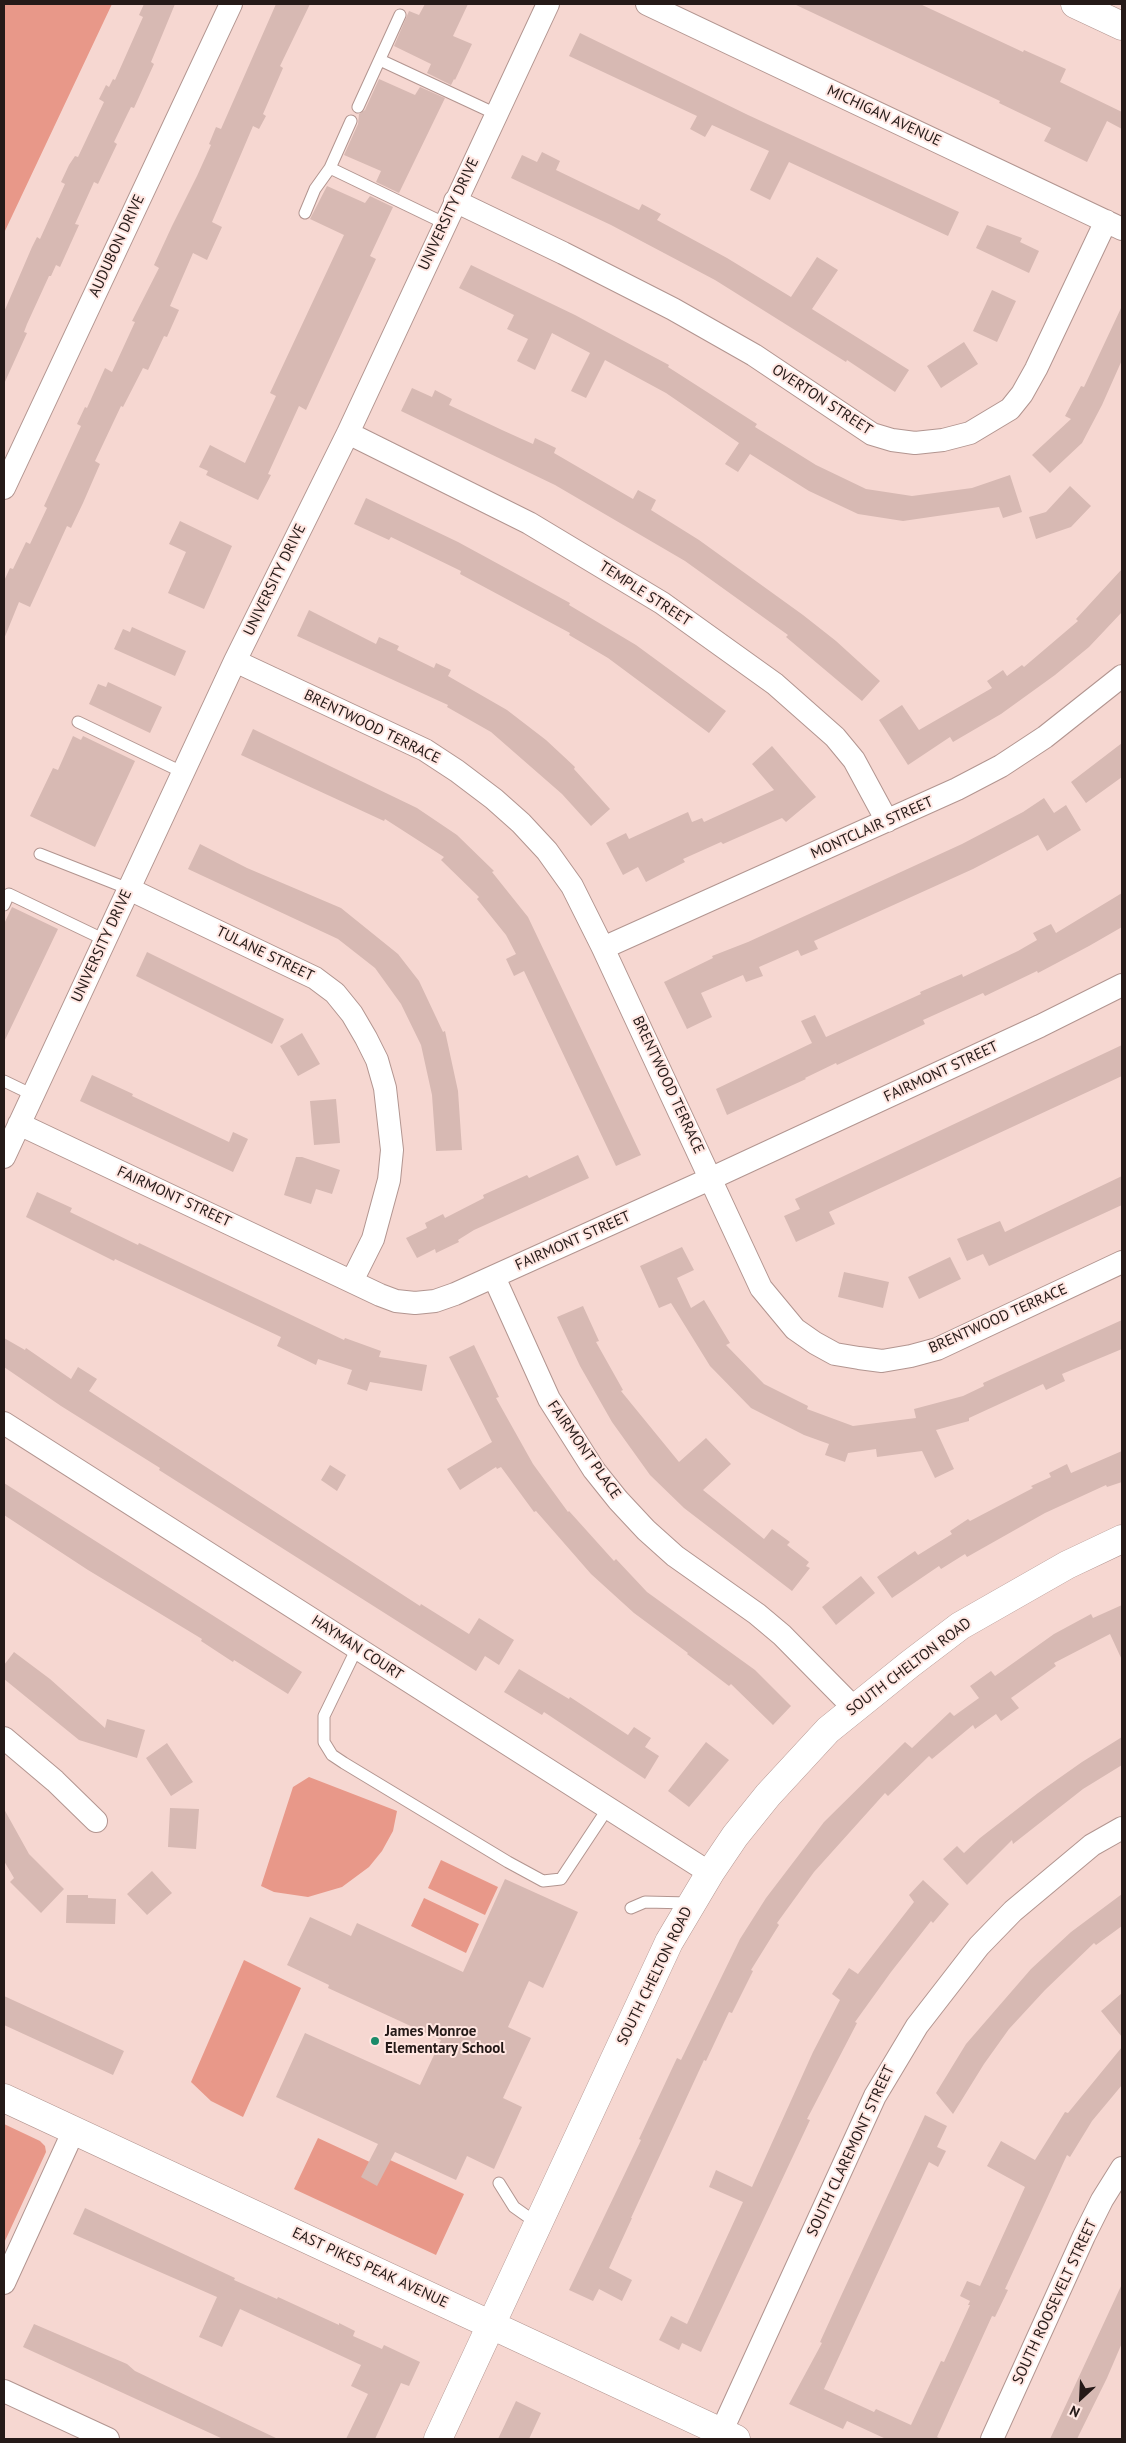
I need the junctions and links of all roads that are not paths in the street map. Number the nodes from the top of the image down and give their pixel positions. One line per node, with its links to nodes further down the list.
1 (231, 4): 17 (street, AUDUBON DRIVE)
2 (545, 4): 9 (street, UNIVERSITY DRIVE)
3 (647, 4): 15 (street, MICHIGAN AVENUE)
4 (1075, 4): 6 (main road)
5 (400, 15): 7 (lane)
6 (1122, 26)
7 (380, 60): 8 (lane); 9 (lane)
8 (358, 106)
9 (496, 114): 12 (street, UNIVERSITY DRIVE)
10 (351, 121): 11 (lane)
11 (330, 168): 13 (lane); 14 (lane)
12 (455, 201): 14 (street, UNIVERSITY DRIVE); 15 (street, OVERTON STREET)
13 (305, 213)
14 (444, 223): 16 (street, UNIVERSITY DRIVE)
15 (1114, 225)
16 (348, 433): 18 (street, UNIVERSITY DRIVE); 22 (street, TEMPLE STREET)
17 (4, 488)
18 (236, 660): 21 (street, UNIVERSITY DRIVE); 27 (street, BRENTWOOD TERRACE)
19 (1122, 676): 22 (street, MONTCLAIR STREET)
20 (78, 722): 21 (lane)
21 (184, 772): 24 (street, UNIVERSITY DRIVE)
22 (888, 821): 27 (street, MONTCLAIR STREET)
23 (40, 854): 24 (lane)
24 (129, 889): 26 (street, UNIVERSITY DRIVE); 36 (street, TULANE STREET)
25 (4, 905): 26 (lane)
26 (105, 940): 30 (street, UNIVERSITY DRIVE)
27 (603, 948): 33 (street, BRENTWOOD TERRACE)
28 (1122, 985): 33 (street, FAIRMONT STREET)
29 (4, 1081): 30 (lane)
30 (33, 1095): 31 (street, UNIVERSITY DRIVE)
31 (19, 1124): 32 (street, UNIVERSITY DRIVE); 36 (street, FAIRMONT STREET)
32 (4, 1157)
33 (712, 1178): 34 (street, BRENTWOOD TERRACE); 35 (street, FAIRMONT STREET)
34 (1122, 1262)
35 (494, 1277): 36 (street, FAIRMONT STREET); 40 (street, FAIRMONT PLACE)
36 (352, 1282)
37 (4, 1423): 39 (street, HAYMAN COURT)
38 (1122, 1539): 40 (main road, SOUTH CHELTON ROAD)
39 (357, 1648): 42 (street, HAYMAN COURT); 42 (lane)
40 (854, 1708): 45 (main road, SOUTH CHELTON ROAD)
41 (4, 1738): 43 (street)
42 (608, 1808): 45 (street, HAYMAN COURT)
43 (96, 1821)
44 (1122, 1828): 56 (street, SOUTH CLAREMONT STREET)
45 (710, 1873): 46 (main road, SOUTH CHELTON ROAD)
46 (691, 1903): 47 (lane); 52 (main road, SOUTH CHELTON ROAD)
47 (631, 1908)
48 (4, 2098): 49 (main road, EAST PIKES PEAK AVENUE)
49 (74, 2130): 53 (street); 54 (main road, EAST PIKES PEAK AVENUE)
50 (1122, 2168): 59 (street, SOUTH ROOSEVELT STREET)
51 (499, 2182): 52 (lane)
52 (539, 2225): 54 (main road, SOUTH CHELTON ROAD)
53 (4, 2283)
54 (493, 2325): 56 (main road, EAST PIKES PEAK AVENUE); 58 (main road, SOUTH CHELTON ROAD)
55 (4, 2391): 57 (street)
56 (725, 2437)
57 (108, 2439)
58 (438, 2439)
59 (992, 2439)

